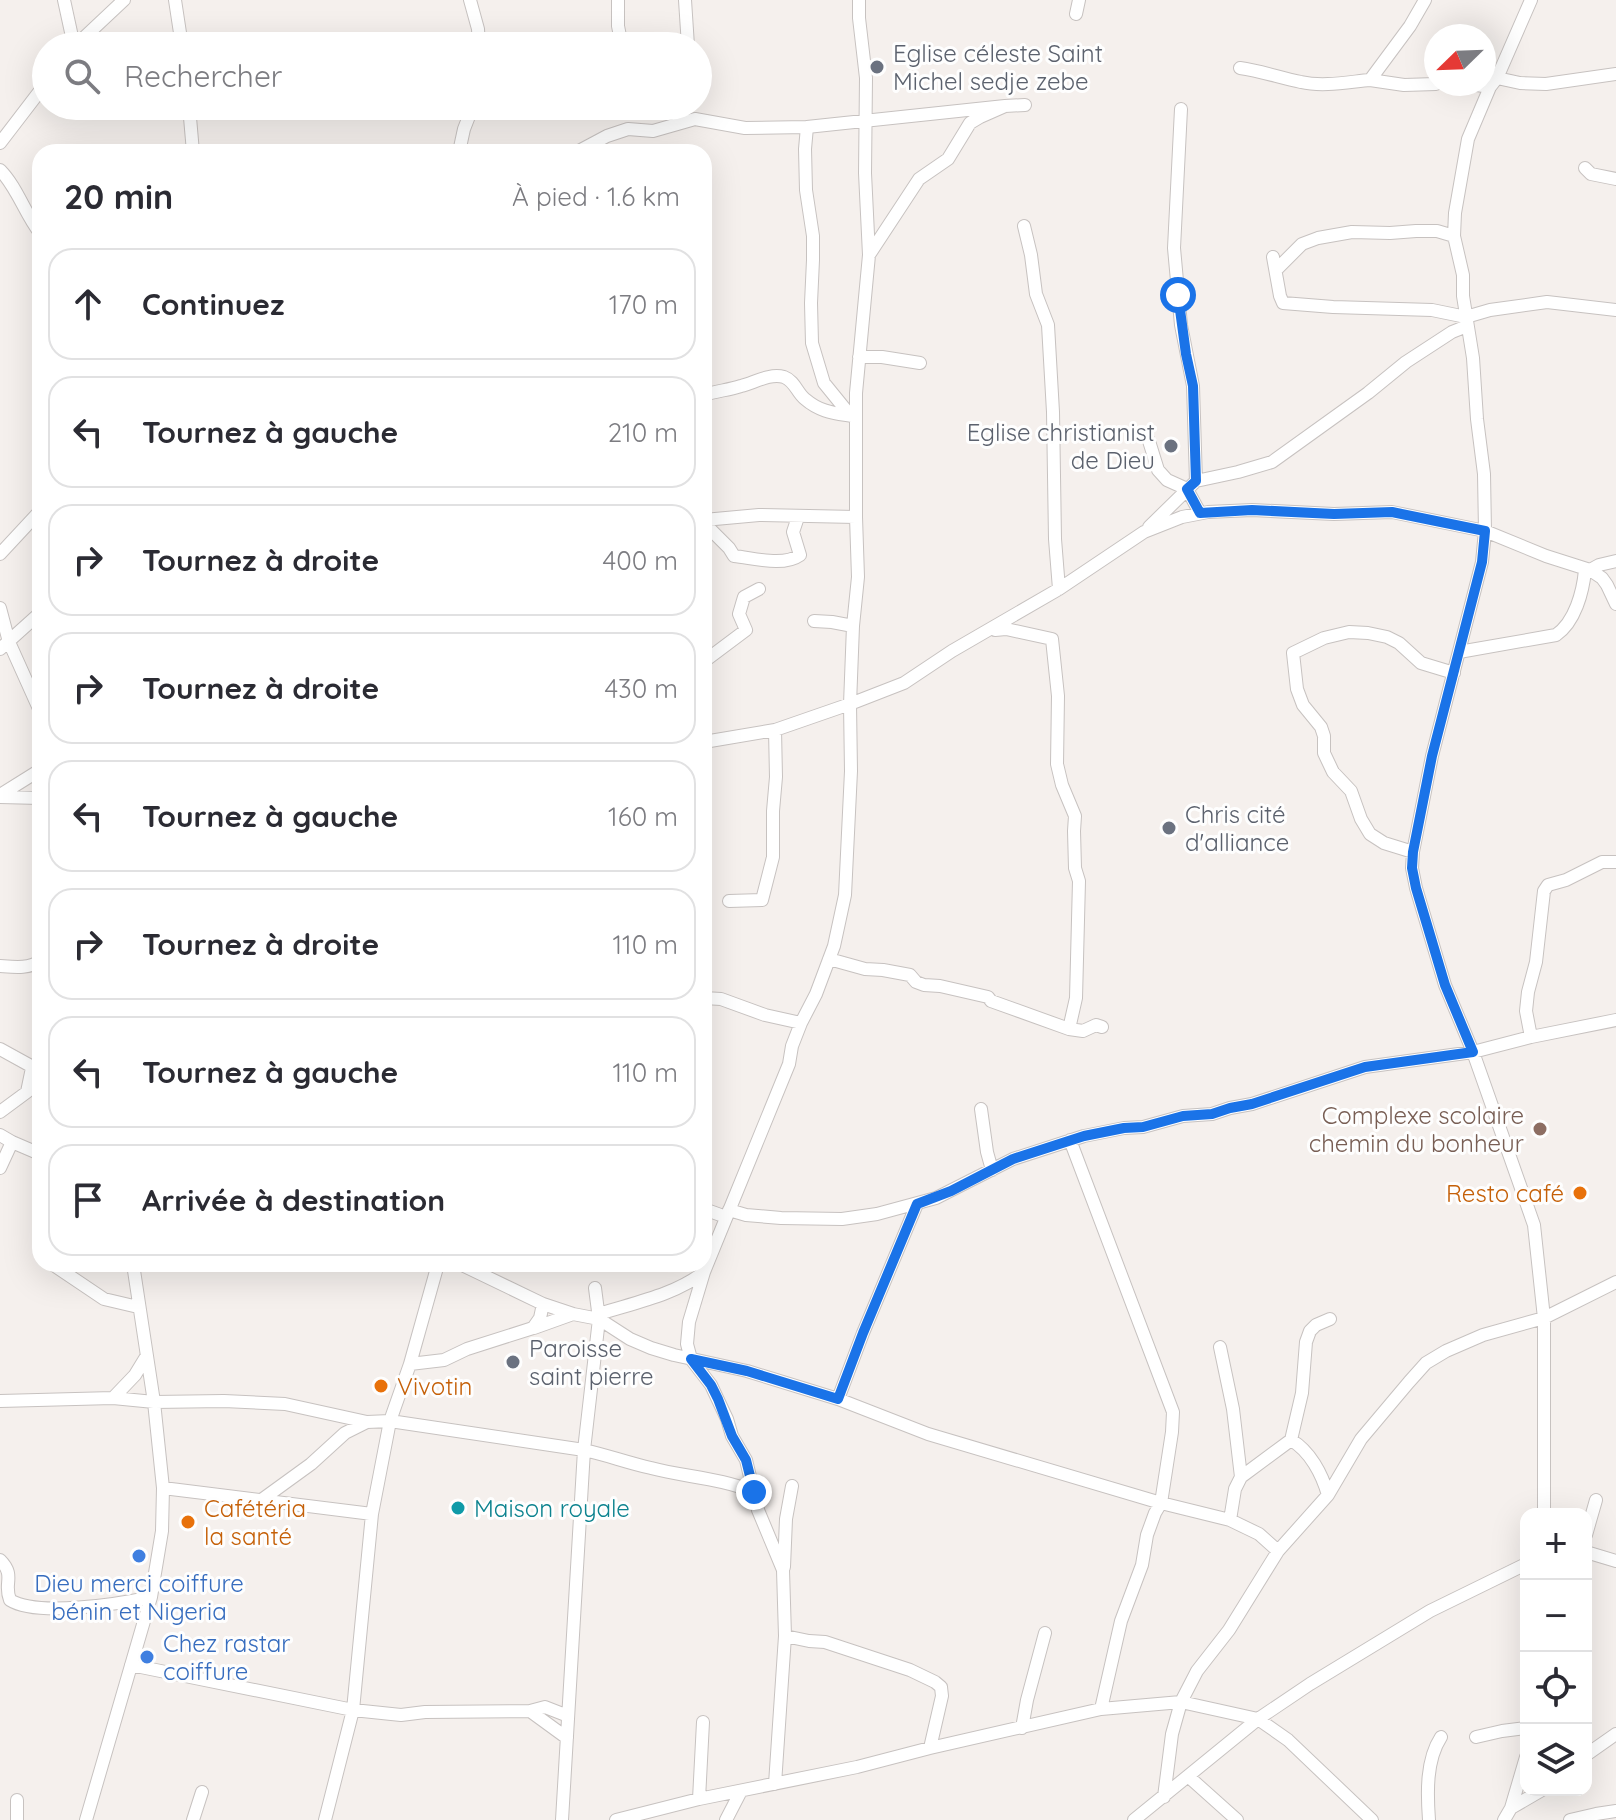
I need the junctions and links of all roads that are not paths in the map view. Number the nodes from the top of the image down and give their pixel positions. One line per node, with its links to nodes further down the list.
1 (64, 0): 12 (street)
2 (124, 0): 13 (street)
3 (175, 0): 14 (street)
4 (470, 0): 15 (street)
5 (618, 0): 16 (street)
6 (685, 0): 17 (street)
7 (859, 0): 33 (street)
8 (1079, 0): 11 (street)
9 (1425, 0): 21 (street)
10 (1531, 0): 20 (street)
11 (1076, 14)
12 (72, 32)
13 (90, 32)
14 (180, 32)
15 (478, 32)
16 (619, 32)
17 (687, 32)
18 (1240, 68): 21 (street)
19 (1616, 74): 22 (street)
20 (1496, 79)
21 (1370, 80): 23 (street)
22 (1496, 83)
23 (1424, 84)
24 (1488, 96): 44 (street)
25 (32, 101): 35 (street)
26 (1025, 105): 27 (street)
27 (1005, 106): 33 (street); 45 (street)
28 (1181, 109): 53 (street)
29 (190, 120): 36 (street)
30 (468, 120): 37 (street)
31 (679, 120): 38 (street)
32 (712, 120): 34 (street)
33 (865, 121): 34 (street); 45 (street)
34 (807, 127): 51 (street)
35 (0, 143)
36 (192, 144)
37 (461, 144)
38 (592, 144)
39 (1585, 168): 41 (street)
40 (0, 170): 42 (street)
41 (1616, 179)
42 (32, 223)
43 (1024, 226): 66 (street)
44 (1454, 236): 47 (street); 47 (street)
45 (869, 255): 48 (street)
46 (1616, 310): 47 (street)
47 (1466, 322): 53 (street); 60 (street)
48 (859, 357): 49 (street); 51 (street)
49 (920, 363)
50 (712, 393): 51 (street)
51 (853, 417): 56 (street)
52 (1149, 441): 53 (street)
53 (1192, 485): 54 (street); 61 (street)
54 (1200, 513): 60 (street); 61 (street)
55 (798, 517): 56 (street); 58 (street); 59 (street)
56 (856, 517): 71 (street)
57 (32, 520): 62 (street)
58 (712, 521)
59 (712, 530)
60 (1485, 531): 64 (street); 75 (street)
61 (1144, 532): 66 (street)
62 (0, 554)
63 (1616, 561): 64 (street)
64 (1588, 570): 67 (street); 75 (street)
65 (759, 589): 74 (street)
66 (1059, 589): 72 (street)
67 (1616, 604)
68 (0, 608): 73 (street)
69 (32, 620): 73 (street)
70 (814, 621): 71 (street)
71 (853, 626): 78 (street)
72 (989, 631): 78 (street); 94 (street)
73 (4, 645): 77 (street)
74 (712, 652)
75 (1459, 652): 76 (street)
76 (1454, 673): 84 (street); 84 (street)
77 (32, 696)
78 (850, 704): 79 (street); 87 (street)
79 (775, 730): 80 (street); 86 (street)
80 (712, 741)
81 (32, 775): 82 (street)
82 (0, 796): 83 (street)
83 (32, 798)
84 (1413, 852): 97 (street)
85 (1616, 862): 95 (street)
86 (729, 901)
87 (829, 959): 92 (street); 94 (street)
88 (32, 965): 89 (street)
89 (0, 966)
90 (712, 998): 92 (street)
91 (1616, 1020): 95 (street)
92 (801, 1023): 112 (street)
93 (1102, 1027): 94 (street)
94 (1069, 1029)
95 (1531, 1037): 97 (street)
96 (0, 1049): 98 (street)
97 (1473, 1052): 105 (street); 125 (street)
98 (32, 1068)
99 (32, 1080): 101 (street)
100 (32, 1088): 101 (street)
101 (27, 1092): 103 (street)
102 (981, 1109): 109 (street)
103 (0, 1112)
104 (0, 1135): 106 (street)
105 (1070, 1140): 109 (street); 147 (street)
106 (12, 1142): 107 (street); 108 (street)
107 (32, 1151)
108 (0, 1168)
109 (992, 1170): 110 (street)
110 (917, 1204): 112 (street); 133 (street)
111 (712, 1210): 112 (street)
112 (728, 1213): 113 (street)
113 (712, 1252)
114 (64, 1272): 122 (street)
115 (134, 1272): 122 (street)
116 (436, 1272): 131 (street)
117 (477, 1272): 121 (street)
118 (704, 1272): 124 (street); 130 (street)
119 (1616, 1282): 125 (street)
120 (595, 1288): 124 (street)
121 (543, 1304): 123 (street); 127 (street)
122 (138, 1307): 129 (street)
123 (573, 1314): 124 (street); 127 (street)
124 (599, 1317): 130 (street); 139 (street)
125 (1544, 1318): 144 (street); 148 (street)
126 (1330, 1319): 138 (street)
127 (533, 1328): 131 (street)
128 (1220, 1347): 140 (street)
129 (146, 1357): 132 (street); 135 (street)
130 (691, 1359): 133 (street); 143 (street)
131 (410, 1364): 136 (street)
132 (113, 1398): 134 (street); 135 (street)
133 (838, 1399): 147 (street)
134 (0, 1401)
135 (154, 1402): 137 (street); 142 (street)
136 (390, 1421): 137 (street); 139 (street); 149 (street)
137 (367, 1422): 146 (street)
138 (1291, 1440): 140 (street); 144 (street)
139 (584, 1450): 143 (street); 167 (street)
140 (1241, 1477): 151 (street)
141 (792, 1486): 157 (street)
142 (163, 1488): 146 (street); 158 (street)
143 (754, 1492): 157 (street)
144 (1328, 1495): 152 (street)
145 (1596, 1500): 150 (street)
146 (260, 1501): 149 (street)
147 (1161, 1503): 151 (street); 164 (street)
148 (1544, 1508)
149 (372, 1514): 165 (street)
150 (1592, 1514)
151 (1230, 1520): 152 (street)
152 (1278, 1551): 162 (street)
153 (1592, 1554): 155 (street)
154 (0, 1560): 158 (street)
155 (1616, 1561)
156 (1520, 1567): 168 (street)
157 (783, 1570): 160 (street)
158 (151, 1597): 161 (street)
159 (1045, 1633): 171 (street)
160 (785, 1636): 177 (street); 181 (street)
161 (131, 1665): 165 (street); 192 (street)
162 (1181, 1702): 163 (street); 168 (street); 169 (street)
163 (1156, 1704): 164 (street); 169 (street)
164 (1101, 1709): 171 (street)
165 (353, 1710): 166 (street); 194 (street)
166 (530, 1711): 167 (street); 176 (street)
167 (568, 1716): 176 (street)
168 (1258, 1719): 180 (street); 199 (street)
169 (1176, 1721): 185 (street)
170 (703, 1722): 186 (street)
171 (1022, 1728): 177 (street)
172 (1520, 1729): 175 (street)
173 (1616, 1734): 178 (street)
174 (1441, 1737): 200 (street)
175 (1476, 1737)
176 (567, 1738): 195 (street)
177 (930, 1748): 181 (street)
178 (1592, 1751)
179 (1520, 1775): 189 (street)
180 (1189, 1777): 185 (street); 198 (street)
181 (775, 1784): 182 (street)
182 (741, 1791): 186 (street); 197 (street)
183 (202, 1792): 193 (street)
184 (1533, 1796): 189 (street)
185 (1164, 1797): 190 (street)
186 (699, 1799): 196 (street)
187 (17, 1800): 191 (street)
188 (1616, 1811): 201 (street)
189 (1507, 1814)
190 (1140, 1818)
191 (17, 1820)
192 (86, 1820)
193 (193, 1820)
194 (325, 1820)
195 (562, 1820)
196 (616, 1820)
197 (726, 1820)
198 (1237, 1820)
199 (1372, 1820)
200 (1429, 1820)
201 (1570, 1820)

